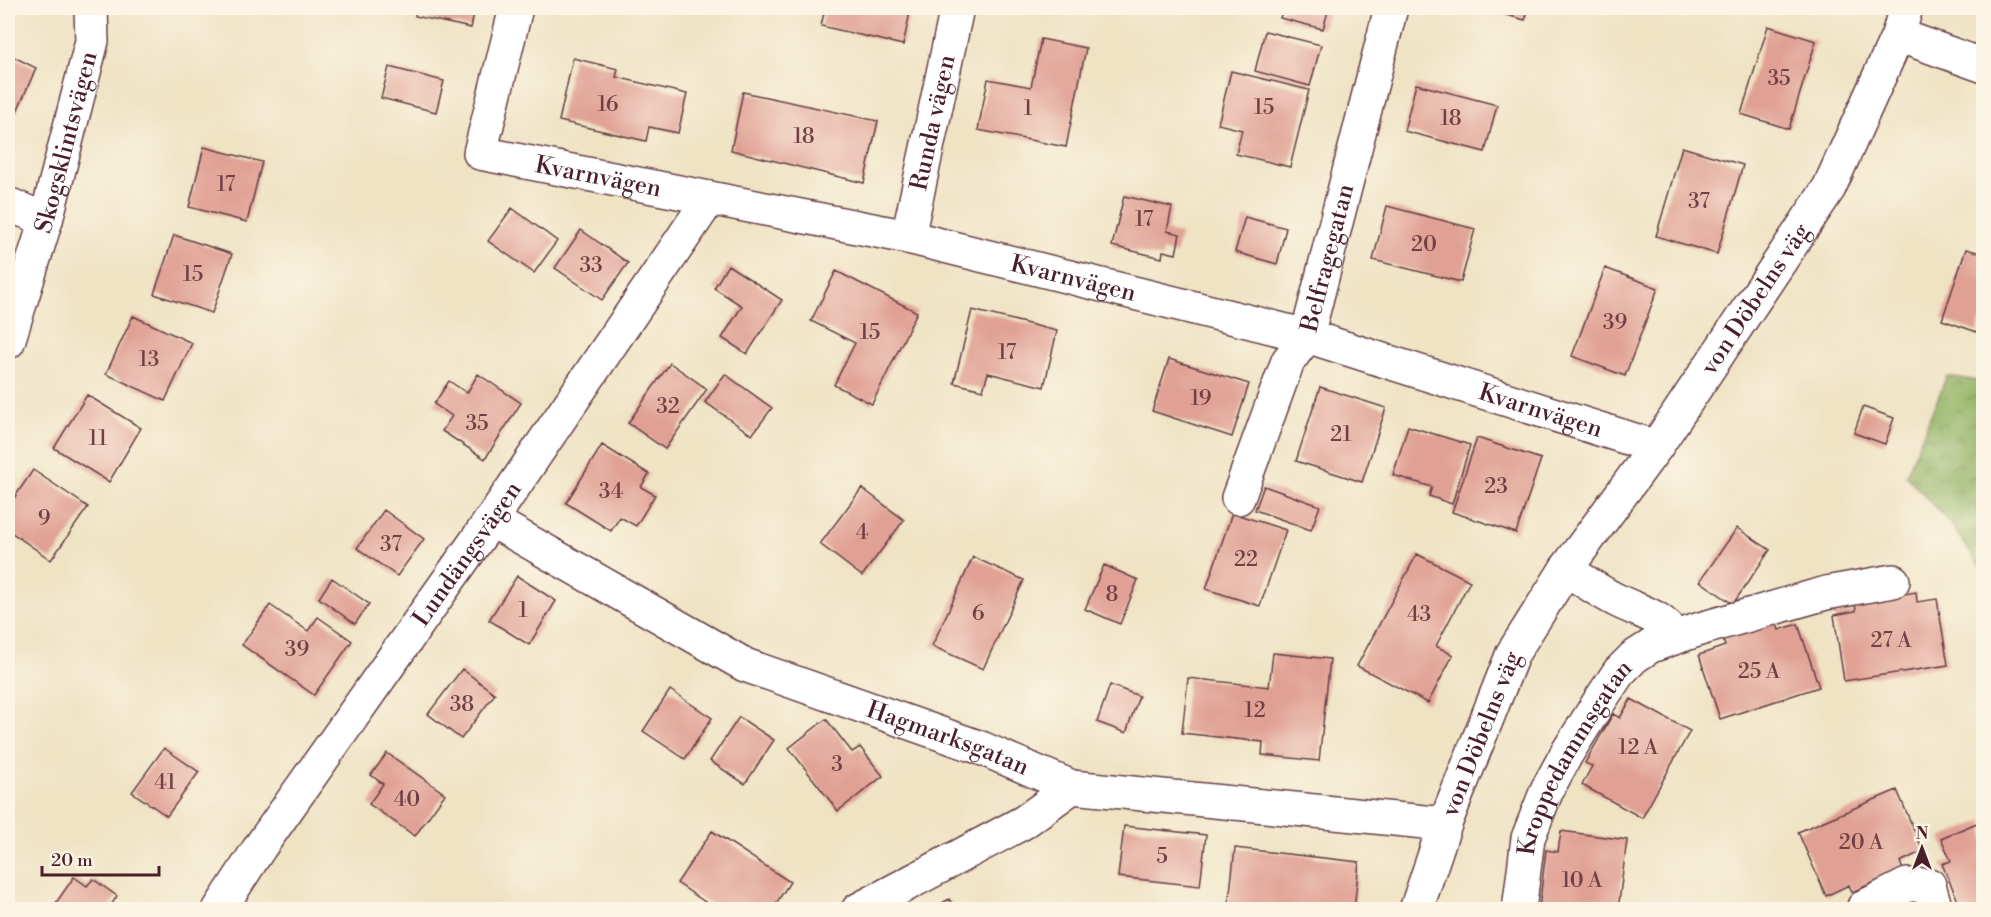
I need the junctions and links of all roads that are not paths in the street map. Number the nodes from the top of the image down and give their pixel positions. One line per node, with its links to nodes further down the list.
1 (91, 8): 9 (street, Skogsklintsvägen)
2 (516, 8): 7 (street, Kvarnvägen)
3 (957, 8): 10 (street, Runda vägen)
4 (1391, 8): 11 (street, Belfragegatan)
5 (1902, 21): 6 (street); 13 (street, von Döbelns väg)
6 (1983, 66)
7 (710, 198): 10 (street, Kvarnvägen); 15 (street, Lundängsvägen)
8 (8, 204): 9 (street)
9 (46, 220): 12 (street, Skogsklintsvägen)
10 (908, 237): 11 (street, Kvarnvägen)
11 (1307, 336): 13 (street, Kvarnvägen); 14 (street, Belfragegatan)
12 (8, 342)
13 (1656, 447): 16 (street, von Döbelns väg)
14 (1238, 498)
15 (491, 520): 19 (street, Hagmarksgatan); 21 (street, Lundängsvägen)
16 (1566, 569): 18 (street); 20 (street, von Döbelns väg)
17 (1893, 581): 18 (street)
18 (1676, 637): 24 (street, Kroppedammsgatan)
19 (1072, 787): 20 (street, Hagmarksgatan); 22 (street)
20 (1445, 824): 23 (street, von Döbelns väg)
21 (219, 909)
22 (858, 909)
23 (1416, 909)
24 (1519, 909)
25 (1864, 909): 26 (street)
26 (1936, 909)

